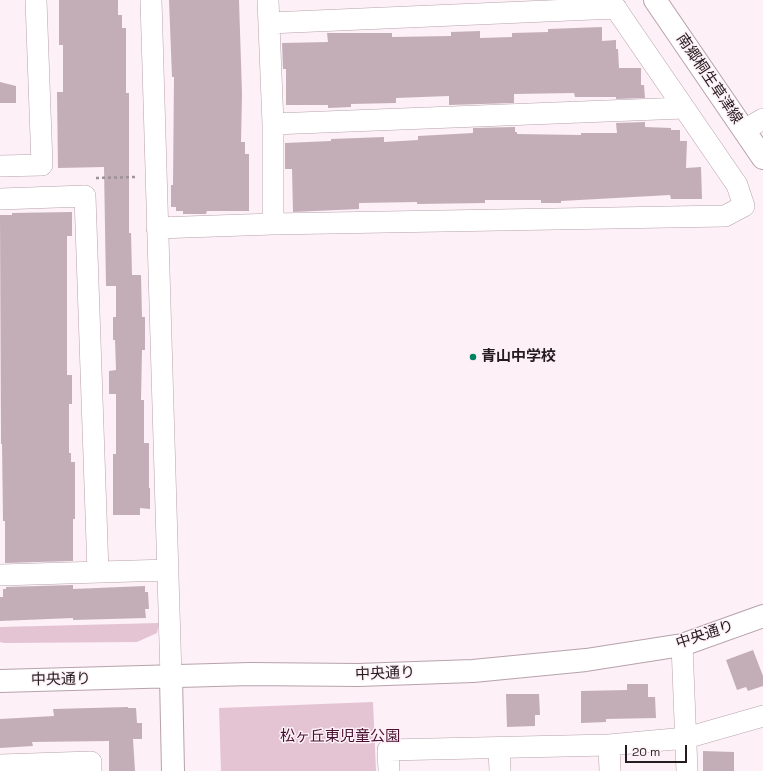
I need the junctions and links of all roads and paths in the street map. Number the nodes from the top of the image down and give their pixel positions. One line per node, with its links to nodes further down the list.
1 (36, 0): 12 (street)
2 (151, 0): 15 (street)
3 (268, 0): 6 (street)
4 (655, 0): 10 (street, 南郷桐生草津線)
5 (613, 4): 6 (street); 7 (street)
6 (269, 23): 9 (street)
7 (684, 108): 9 (street); 14 (street)
8 (763, 119): 10 (street)
9 (273, 124): 14 (street)
10 (744, 130): 11 (street, 南郷桐生草津線)
11 (763, 158)
12 (0, 166)
13 (0, 199): 17 (street)
14 (273, 224): 15 (street)
15 (158, 228): 16 (street)
16 (168, 570): 17 (street); 21 (street)
17 (98, 572): 18 (street)
18 (0, 575)
19 (763, 616): 20 (street, 中央通り)
20 (682, 645): 21 (street, 中央通り); 24 (street)
21 (171, 677): 22 (street, 中央通り); 29 (street)
22 (0, 681)
23 (763, 716): 24 (street)
24 (686, 738): 25 (street); 33 (street)
25 (610, 745): 26 (street); 32 (street)
26 (499, 748): 30 (street); 31 (street)
27 (0, 765): 28 (street)
28 (91, 771)
29 (174, 771)
30 (389, 771)
31 (500, 771)
32 (610, 771)
33 (687, 771)

